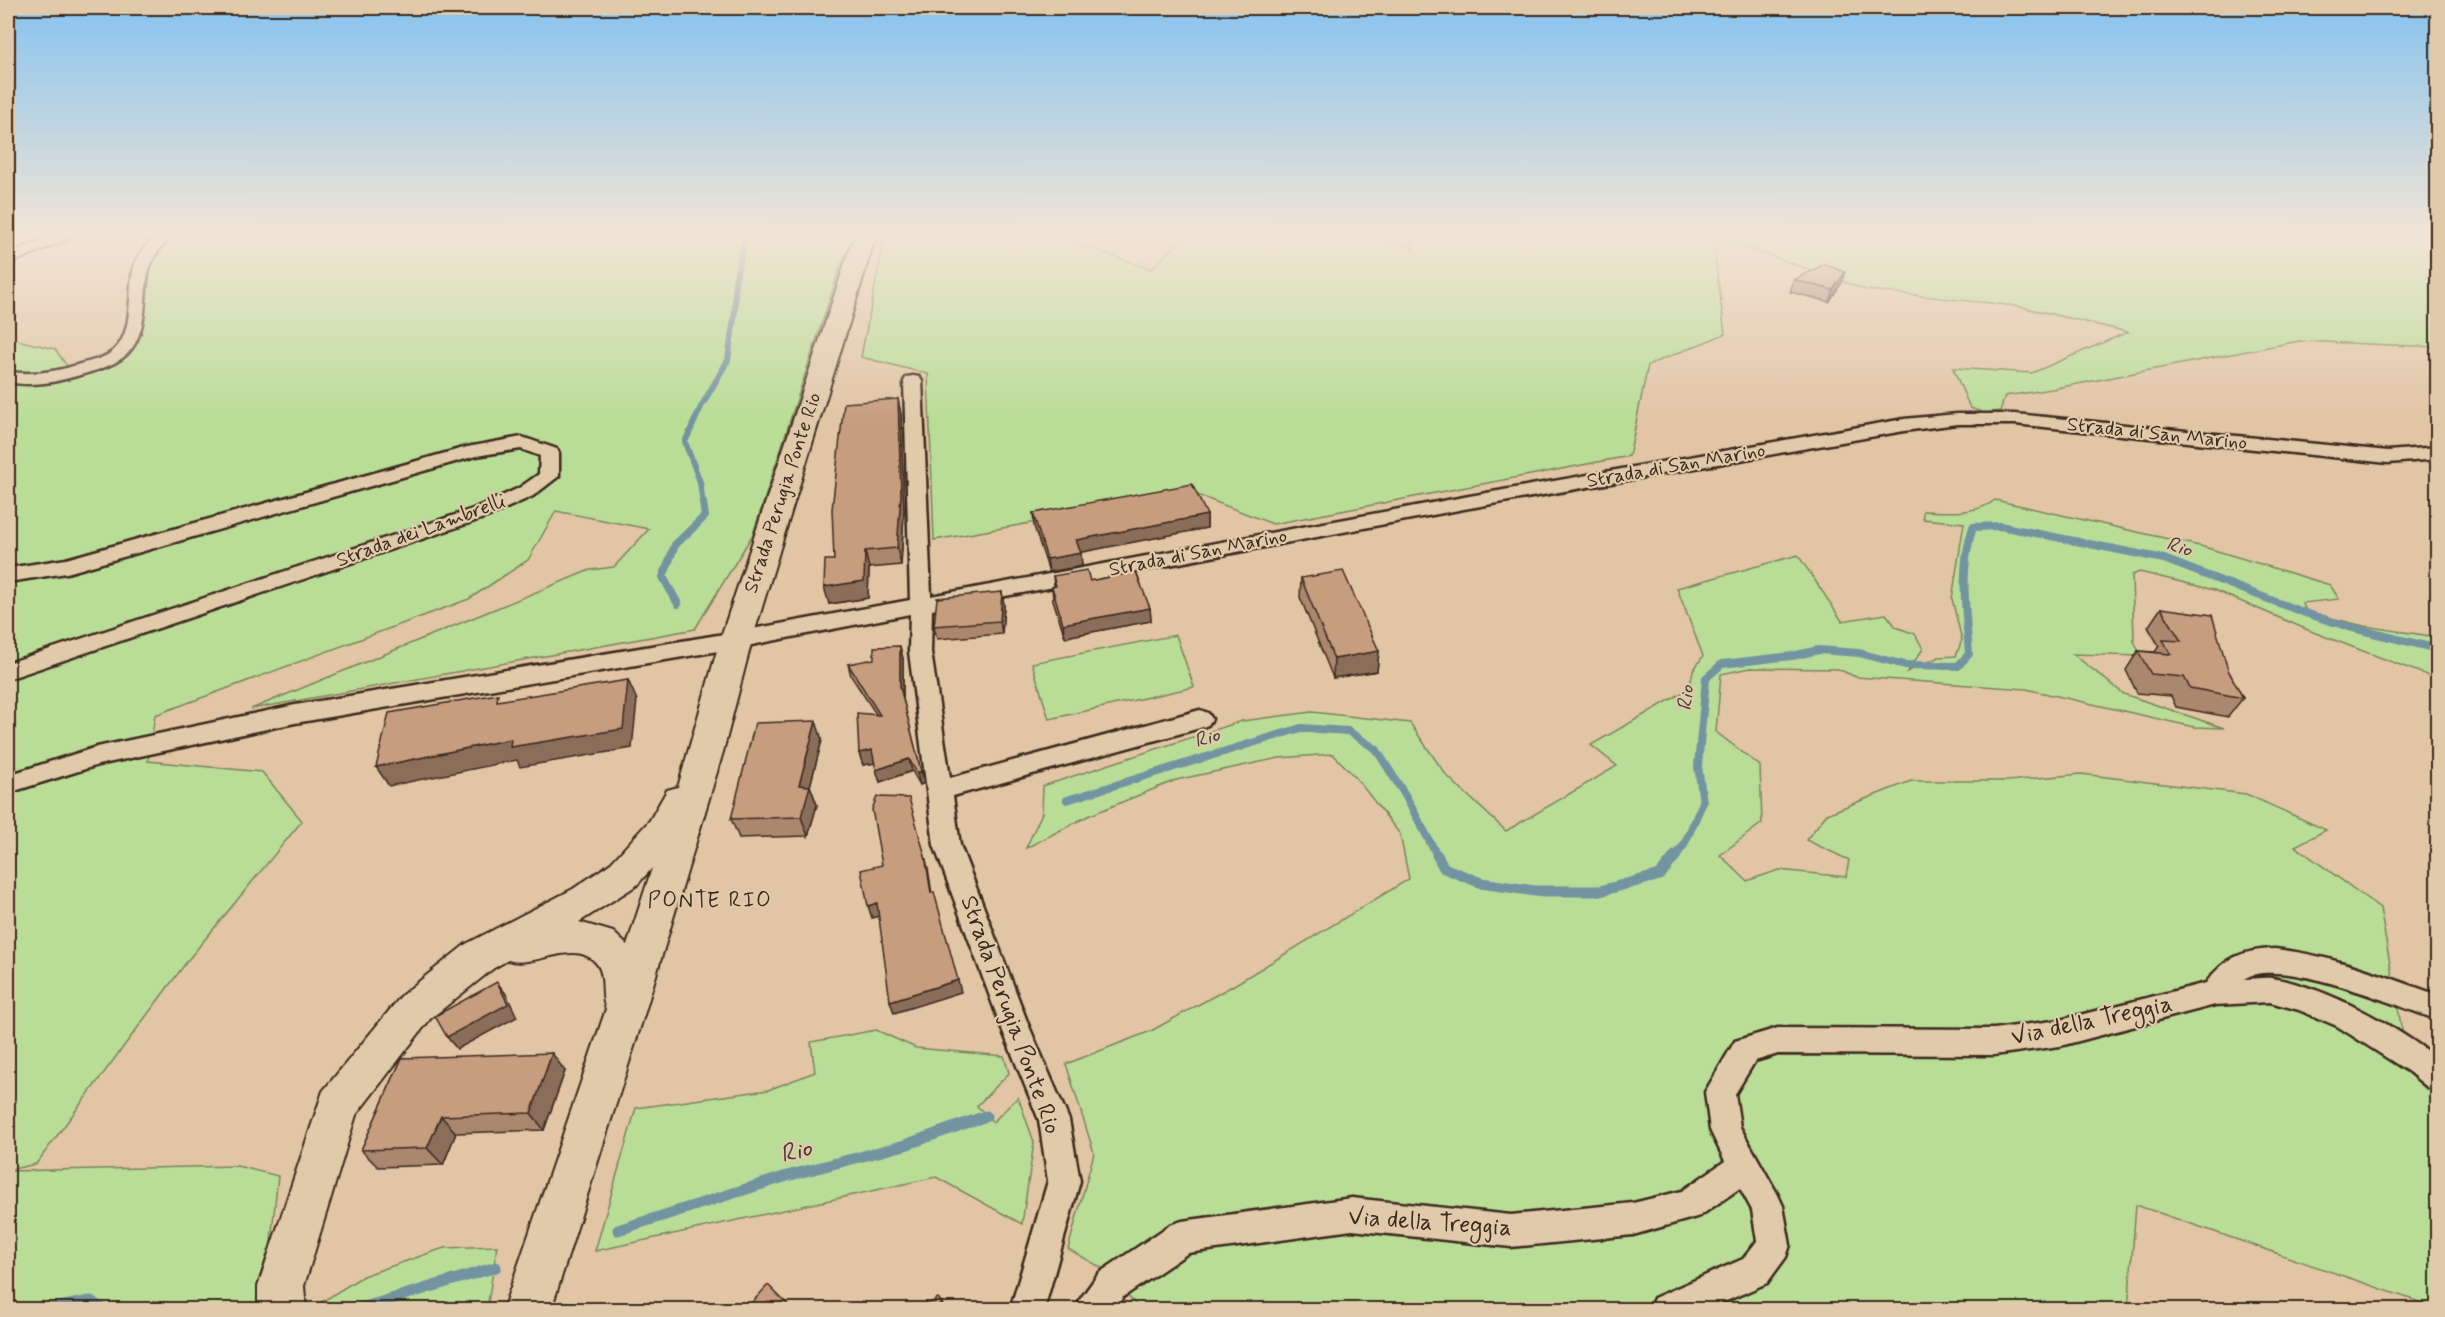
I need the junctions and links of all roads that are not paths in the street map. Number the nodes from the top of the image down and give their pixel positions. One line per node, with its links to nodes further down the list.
1 (138, 297): 3 (street)
2 (845, 297): 8 (main road, Strada Perugia Ponte Rio)
3 (8, 377)
4 (913, 381): 7 (street, Strada Perugia Ponte Rio)
5 (2438, 453): 7 (street, Strada di San Marino)
6 (8, 575): 9 (street, Strada dei Lambrelli)
7 (921, 604): 8 (street); 13 (street, Strada Perugia Ponte Rio)
8 (736, 640): 11 (main road, Strada Perugia Ponte Rio); 12 (street)
9 (8, 671)
10 (1200, 719): 13 (street)
11 (706, 752): 14 (main road, Strada Perugia Ponte Rio); 17 (main road, Strada Perugia Ponte Rio)
12 (8, 784)
13 (939, 790): 22 (street, Strada Perugia Ponte Rio)
14 (480, 956): 17 (main road, Strada Perugia Ponte Rio); 20 (main road, Strada Perugia Ponte Rio)
15 (2215, 993): 16 (street); 18 (street, Via della Treggia); 19 (street, Via della Treggia)
16 (2438, 1008)
17 (625, 1012): 21 (main road, Strada Perugia Ponte Rio)
18 (2438, 1077)
19 (1745, 1166): 23 (street, Via della Treggia); 24 (street, Via della Treggia)
20 (282, 1310)
21 (527, 1310)
22 (1027, 1310)
23 (1093, 1310)
24 (1666, 1310)

